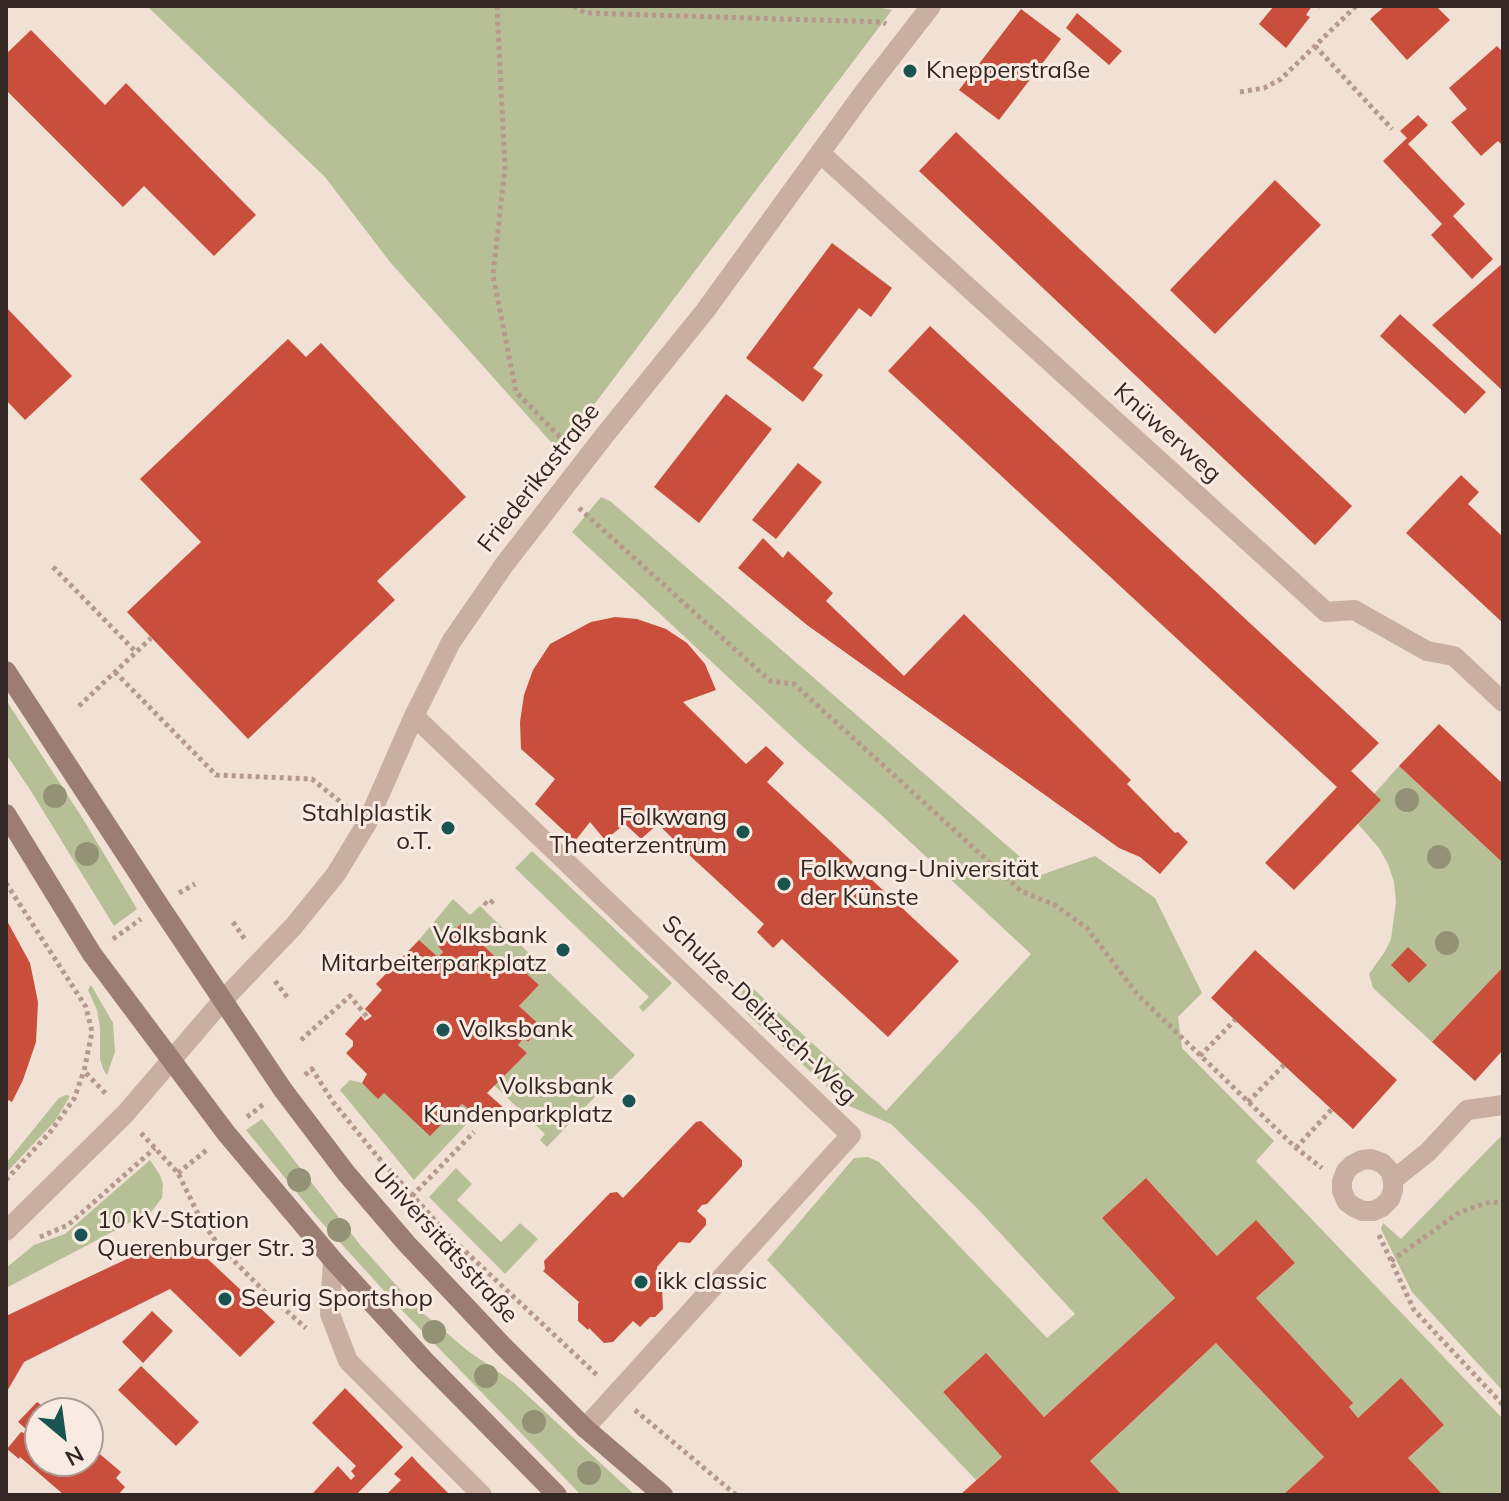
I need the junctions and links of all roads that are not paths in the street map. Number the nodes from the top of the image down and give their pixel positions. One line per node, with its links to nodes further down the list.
1 (931, 6): 2 (street, Friederikastraße)
2 (820, 153): 4 (street, Knüwerweg); 5 (street, Friederikastraße)
3 (6, 671): 7 (main road, Universitätsstraße)
4 (1503, 702)
5 (414, 716): 7 (street, Friederikastraße); 13 (street, Schulze-Delitzsch-Weg)
6 (6, 814): 8 (main road)
7 (223, 1000): 8 (street); 13 (main road, Universitätsstraße)
8 (170, 1061): 11 (street); 12 (main road)
9 (1503, 1105): 10 (street)
10 (1393, 1180): 10 (street)
11 (6, 1231)
12 (333, 1260): 14 (street); 15 (main road)
13 (585, 1428): 16 (main road, Universitätsstraße)
14 (482, 1495)
15 (557, 1495)
16 (663, 1495)

